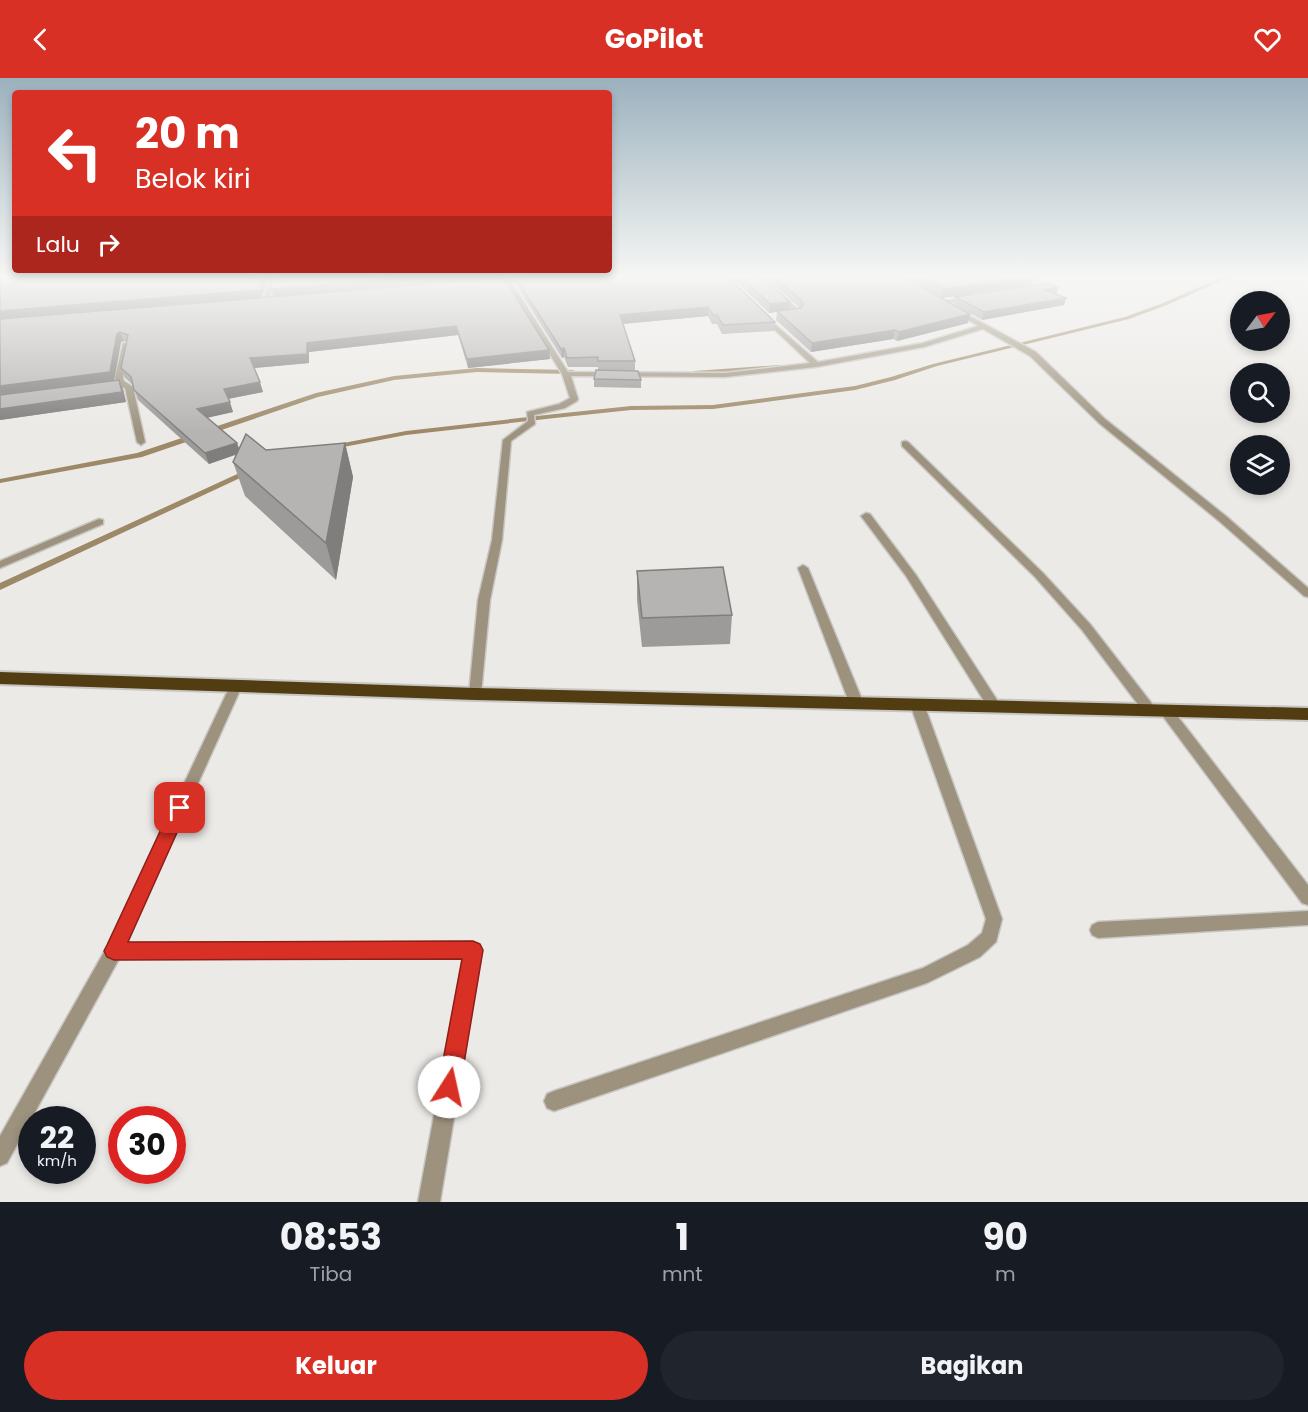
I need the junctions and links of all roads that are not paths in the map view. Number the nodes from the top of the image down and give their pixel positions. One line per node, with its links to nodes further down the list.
1 (537, 327): 7 (street)
2 (776, 327): 6 (street)
3 (981, 327): 6 (street)
4 (988, 327): 16 (street)
5 (126, 345): 8 (street)
6 (816, 365): 7 (street)
7 (565, 372): 19 (street)
8 (125, 384): 9 (street); 10 (street)
9 (91, 389)
10 (141, 442)
11 (905, 444): 23 (street)
12 (866, 516): 22 (street)
13 (99, 522): 14 (street)
14 (0, 565)
15 (803, 568): 20 (street)
16 (1308, 594)
17 (0, 678): 18 (highway)
18 (236, 686): 19 (highway); 28 (street)
19 (475, 694): 20 (highway)
20 (856, 702): 21 (highway)
21 (917, 704): 22 (highway); 29 (street)
22 (994, 706): 23 (highway)
23 (1159, 712): 24 (highway); 25 (street)
24 (1308, 714)
25 (1308, 898)
26 (1308, 918): 27 (street)
27 (1098, 930)
28 (114, 951): 30 (street); 31 (street)
29 (554, 1101)
30 (0, 1156)
31 (429, 1202)

